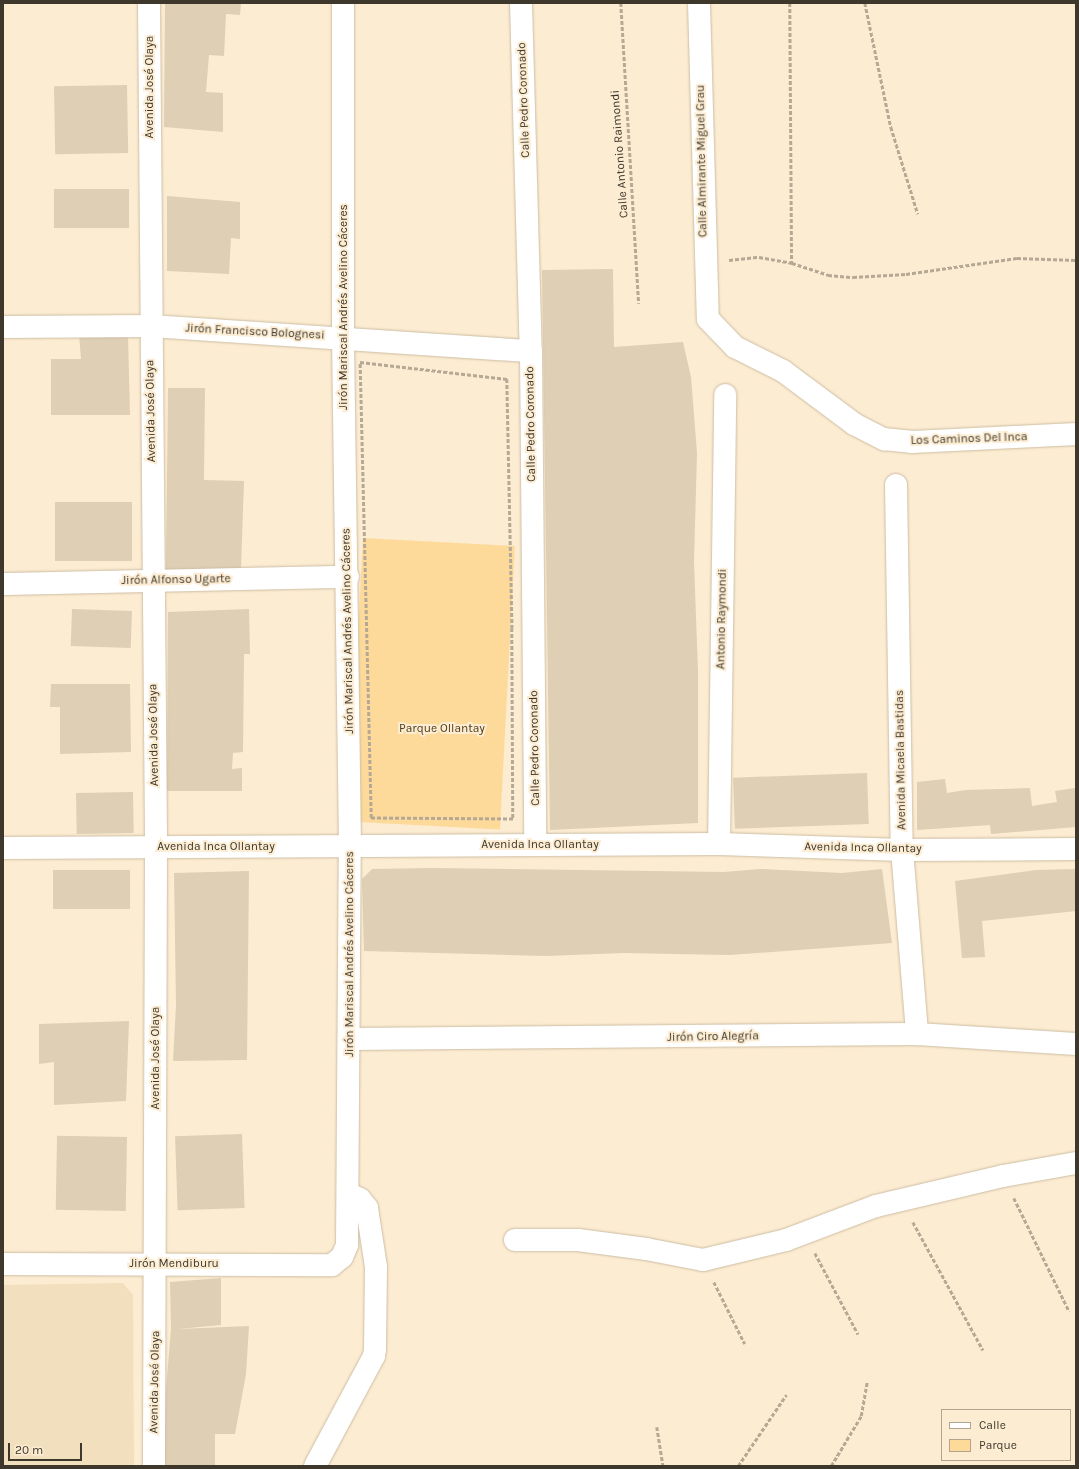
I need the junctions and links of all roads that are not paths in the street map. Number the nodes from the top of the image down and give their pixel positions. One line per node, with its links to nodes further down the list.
1 (149, 3): 6 (street, Avenida José Olaya)
2 (343, 3): 8 (street, Jirón Mariscal Andrés Avelino Cáceres)
3 (521, 3): 9 (street, Calle Pedro Coronado)
4 (699, 3): 5 (street, Calle Almirante Miguel Grau)
5 (708, 319): 11 (street, Los Caminos Del Inca)
6 (151, 326): 7 (street, Jirón Francisco Bolognesi); 8 (street, Jirón Francisco Bolognesi); 14 (street, Avenida José Olaya)
7 (3, 327)
8 (343, 337): 9 (street, Jirón Francisco Bolognesi); 13 (street, Jirón Mariscal Andrés Avelino Cáceres)
9 (531, 351): 17 (street, Calle Pedro Coronado)
10 (725, 394): 16 (street, Antonio Raymondi)
11 (1076, 434)
12 (896, 485): 22 (street, Avenida Micaela Bastidas)
13 (348, 577): 14 (street, Jirón Alfonso Ugarte); 18 (street, Jirón Mariscal Andrés Avelino Cáceres)
14 (153, 581): 15 (street, Jirón Alfonso Ugarte); 19 (street, Avenida José Olaya)
15 (3, 584)
16 (719, 844): 17 (street, Avenida Inca Ollantay); 22 (street, Avenida Inca Ollantay)
17 (535, 845): 18 (street, Avenida Inca Ollantay)
18 (350, 846): 19 (street, Avenida Inca Ollantay); 24 (street, Jirón Mariscal Andrés Avelino Cáceres)
19 (156, 847): 20 (street, Avenida Inca Ollantay); 31 (street, Avenida José Olaya)
20 (3, 848)
21 (1076, 849): 22 (street, Avenida Inca Ollantay)
22 (902, 850): 23 (street, Avenida Micaela Bastidas)
23 (916, 1034): 24 (street, Jirón Ciro Alegría); 25 (street, Jirón Ciro Alegría)
24 (350, 1039): 27 (street, Jirón Mariscal Andrés Avelino Cáceres)
25 (1076, 1044)
26 (1076, 1163): 28 (street)
27 (349, 1194): 29 (street, Jirón Mariscal Andrés Avelino Cáceres); 33 (street)
28 (515, 1240)
29 (342, 1257): 31 (street, Jirón Mendiburu)
30 (3, 1264): 31 (street, Jirón Mendiburu)
31 (157, 1264): 32 (street, Avenida José Olaya)
32 (154, 1466)
33 (315, 1466)

